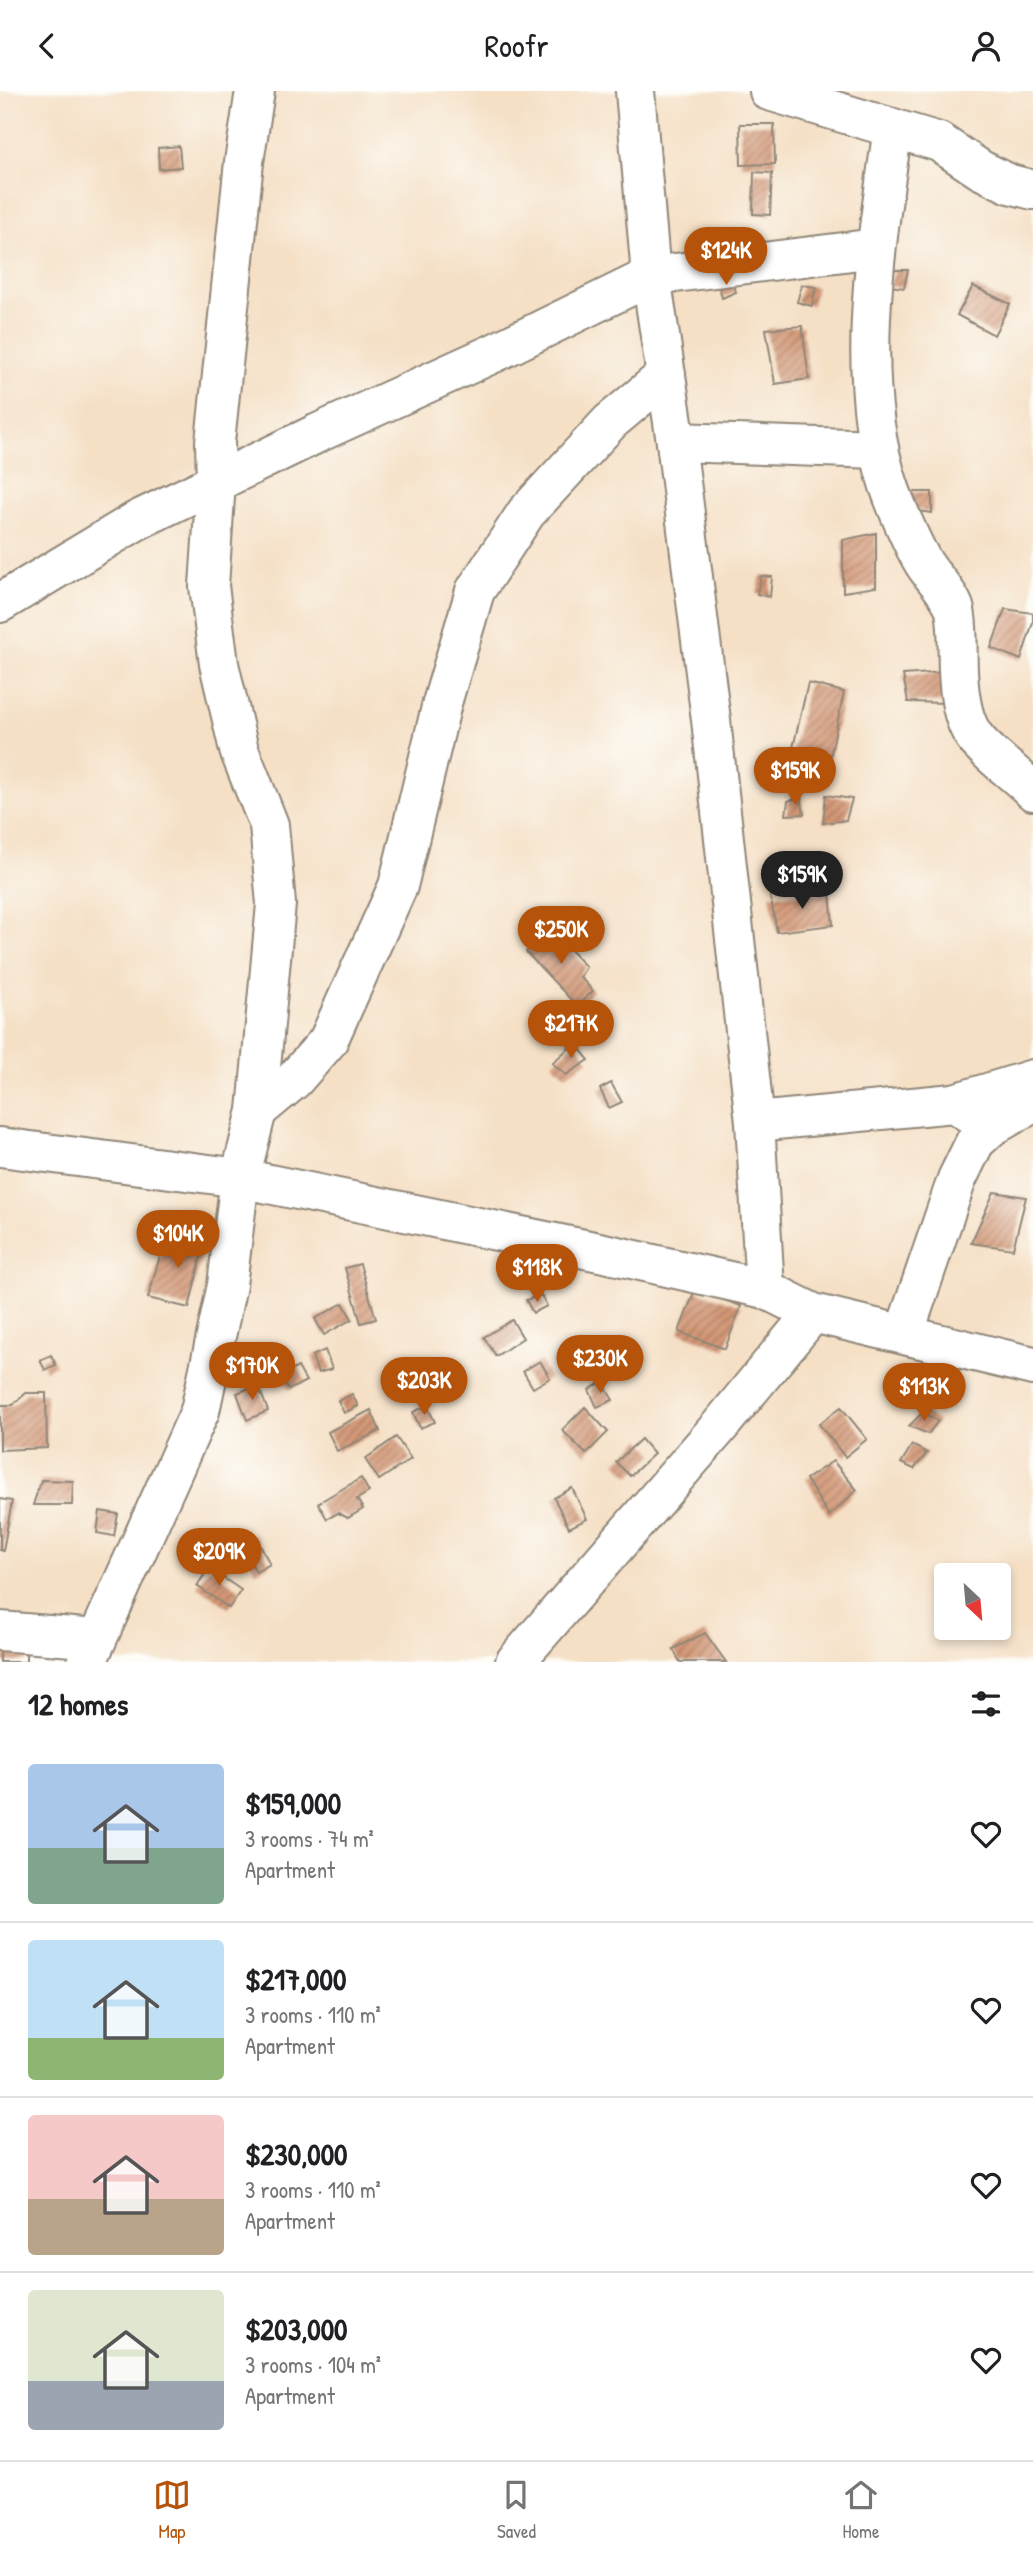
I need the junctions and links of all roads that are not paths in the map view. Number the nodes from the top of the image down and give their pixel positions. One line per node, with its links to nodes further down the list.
1 (256, 91): 11 (street)
2 (635, 91): 7 (street)
3 (769, 91): 4 (street)
4 (893, 128): 5 (street); 6 (street)
5 (1033, 190)
6 (876, 248): 7 (street); 10 (street)
7 (651, 276): 8 (street); 11 (street)
8 (666, 375): 9 (street); 17 (street)
9 (676, 442): 10 (street); 18 (street)
10 (879, 449): 13 (street)
11 (216, 482): 12 (street); 17 (street)
12 (0, 603)
13 (1033, 791)
14 (1033, 1079): 15 (street)
15 (954, 1103): 18 (street); 19 (street)
16 (1033, 1103): 19 (street)
17 (257, 1111): 21 (street)
18 (755, 1122): 22 (street)
19 (991, 1127): 24 (street)
20 (0, 1147): 21 (street)
21 (240, 1178): 22 (street); 27 (street)
22 (765, 1290): 23 (street)
23 (813, 1313): 24 (street); 28 (street)
24 (904, 1334): 25 (street)
25 (1033, 1366)
26 (0, 1631): 27 (street)
27 (92, 1651)
28 (516, 1662)

